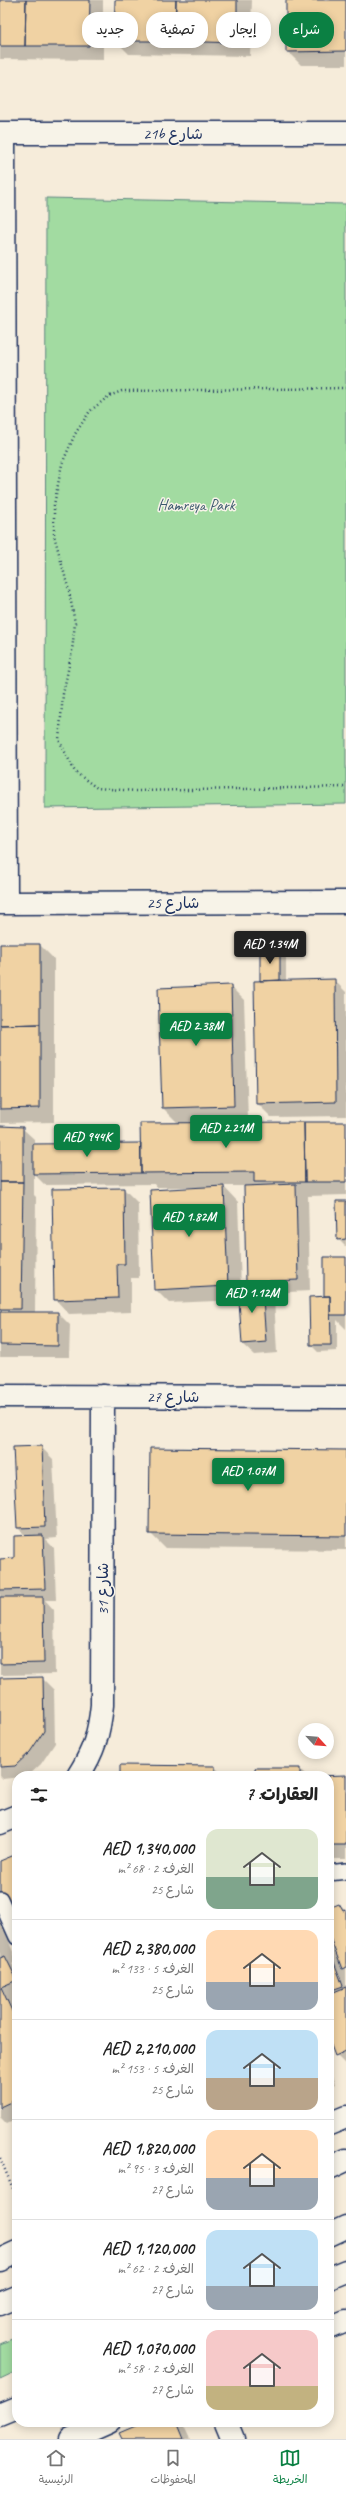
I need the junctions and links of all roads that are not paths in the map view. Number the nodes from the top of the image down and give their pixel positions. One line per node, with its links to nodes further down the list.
1 (2, 133): 2 (street, 21b شارع); 3 (street)
2 (346, 133)
3 (3, 579): 5 (street)
4 (346, 902): 5 (street, شارع 25)
5 (3, 903)
6 (0, 1396): 7 (street, شارع 27)
7 (103, 1396): 8 (street, شارع 27); 9 (street, شارع 31)
8 (346, 1397)
9 (81, 1771)
10 (12, 1818): 11 (street)
11 (0, 1823)
12 (346, 1871): 13 (lane)
13 (334, 1872)
14 (0, 1898): 15 (lane)
15 (12, 1926)
16 (346, 2117): 17 (street)
17 (334, 2122)
18 (346, 2160): 19 (street)
19 (334, 2166)
20 (346, 2227): 21 (street)
21 (334, 2233)
22 (12, 2254): 23 (street)
23 (0, 2260)
24 (346, 2271): 25 (street)
25 (334, 2276)
26 (12, 2299): 27 (street)
27 (0, 2304)
28 (346, 2321): 29 (street)
29 (334, 2326)
30 (12, 2410): 31 (street)
31 (0, 2415)
32 (99, 2427): 34 (street)
33 (228, 2427): 35 (street)
34 (71, 2439)
35 (233, 2439)

